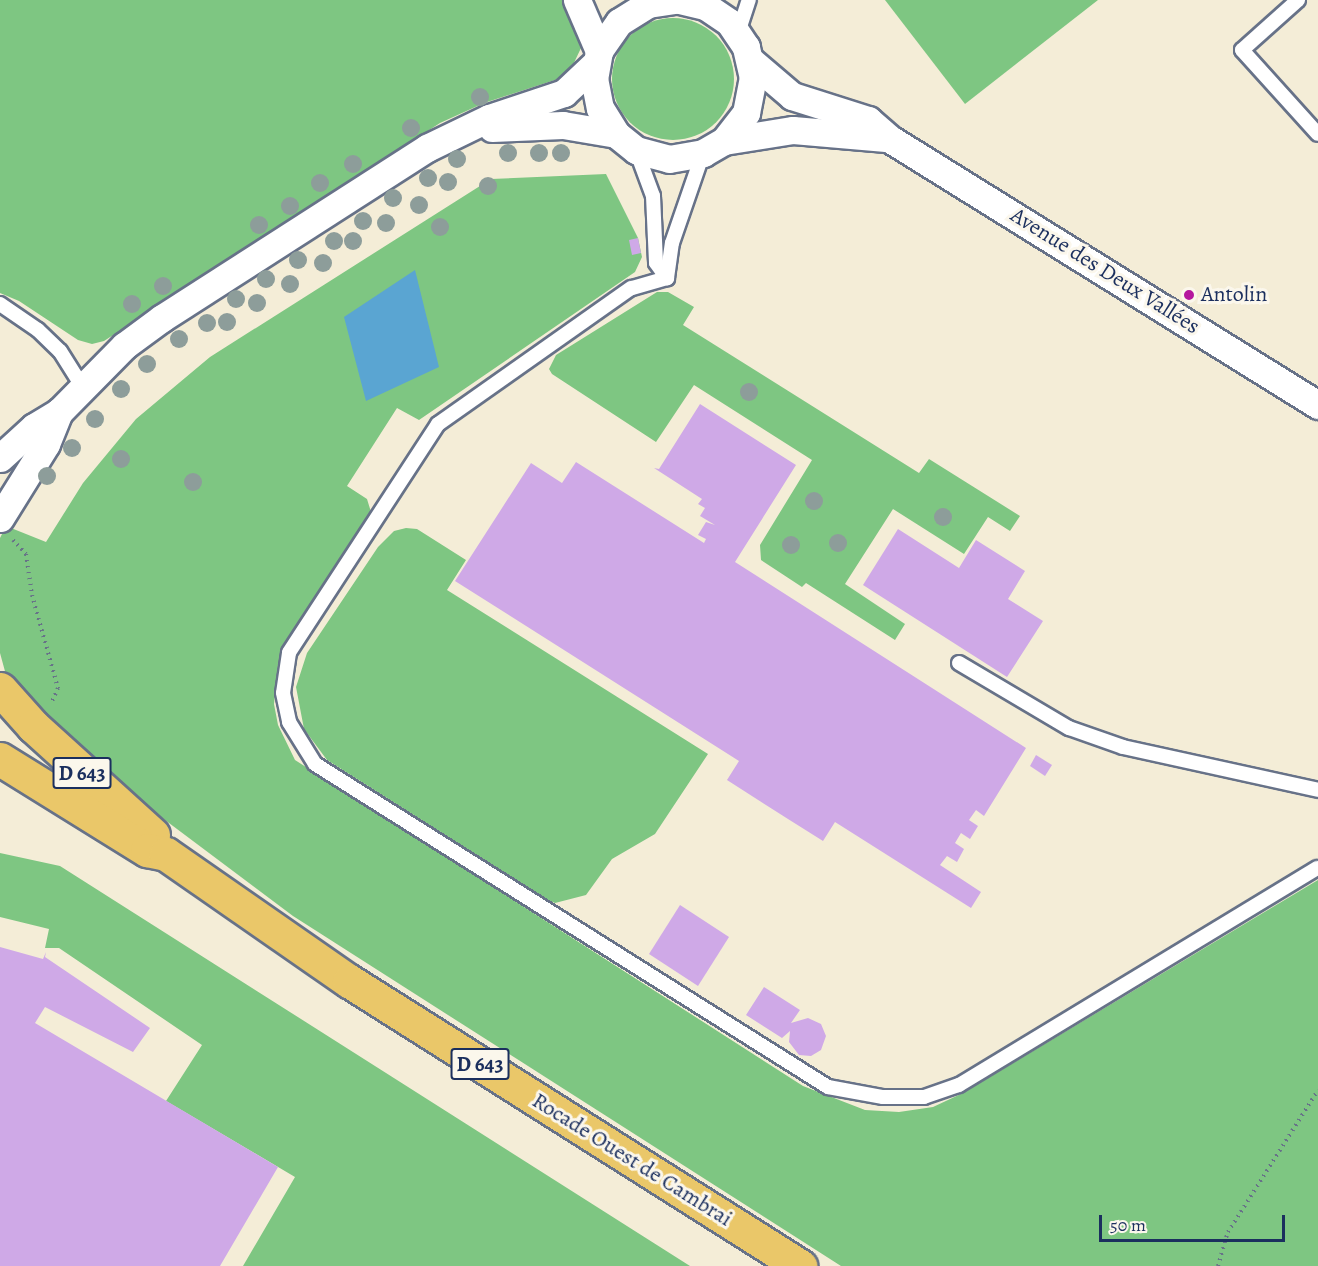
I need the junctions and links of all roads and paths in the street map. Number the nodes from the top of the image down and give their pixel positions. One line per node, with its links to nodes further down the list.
1 (577, 0): 7 (street)
2 (677, 0): 5 (street); 6 (street)
3 (749, 0): 6 (lane)
4 (1298, 0): 10 (lane)
5 (654, 1): 7 (street)
6 (738, 33): 8 (street)
7 (598, 57): 9 (street); 12 (street)
8 (751, 61): 11 (street, Avenue des Deux Vallées); 13 (street)
9 (467, 127): 12 (street); 16 (street)
10 (1318, 134)
11 (890, 139): 13 (street, Avenue des Deux Vallées); 17 (street, Avenue des Deux Vallées)
12 (626, 142): 13 (street); 14 (lane)
13 (713, 147): 14 (lane)
14 (667, 278): 27 (lane)
15 (0, 304): 16 (lane)
16 (82, 386): 18 (street)
17 (1318, 405)
18 (59, 412): 19 (street); 20 (street)
19 (0, 458)
20 (3, 527): 23 (path)
21 (959, 663): 25 (lane)
22 (0, 689): 23 (highway, Rocade Ouest de Cambrai / D 643)
23 (33, 726): 26 (highway, Rocade Ouest de Cambrai / D 643)
24 (0, 759): 26 (highway, Rocade Ouest de Cambrai / D 643)
25 (1318, 790)
26 (166, 854): 29 (highway, Rocade Ouest de Cambrai / D 643)
27 (1318, 868)
28 (1318, 1090): 30 (path)
29 (800, 1266)
30 (1218, 1266)

